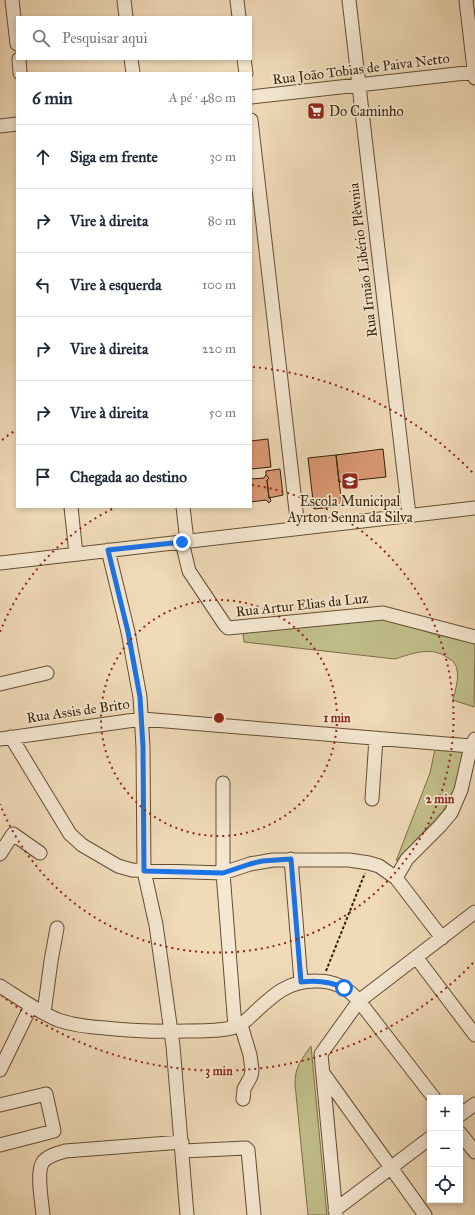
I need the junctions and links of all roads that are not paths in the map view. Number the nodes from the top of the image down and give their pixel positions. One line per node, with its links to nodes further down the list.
1 (12, 0): 8 (street)
2 (124, 0): 6 (street)
3 (237, 0): 7 (street)
4 (349, 0): 16 (street, Rua Irmão Libério Plêwnia)
5 (466, 0): 15 (street)
6 (126, 16)
7 (239, 16)
8 (16, 35)
9 (19, 60): 12 (street)
10 (131, 60): 13 (street)
11 (244, 60): 14 (street)
12 (20, 72)
13 (133, 72)
14 (246, 72)
15 (475, 74): 16 (street, Rua João Tobias de Paiva Netto)
16 (359, 85): 17 (street, Rua João Tobias de Paiva Netto); 24 (street, Rua Irmão Libério Plêwnia)
17 (252, 97)
18 (16, 124): 19 (street)
19 (0, 126)
20 (252, 129): 25 (street)
21 (71, 508): 28 (street)
22 (183, 508): 26 (street)
23 (475, 508): 24 (street)
24 (409, 515): 25 (street)
25 (298, 528): 26 (street)
26 (185, 541): 27 (street); 30 (street, Rua Artur Elias da Luz)
27 (108, 550): 28 (street); 33 (street)
28 (76, 554): 29 (street)
29 (0, 563)
30 (475, 637)
31 (47, 673): 32 (street)
32 (0, 684)
33 (142, 719): 34 (street, Rua Assis de Brito); 35 (street, Rua Assis de Brito); 42 (street)
34 (5, 738): 42 (street)
35 (376, 738): 36 (street, Rua Assis de Brito); 38 (street)
36 (473, 743): 44 (street)
37 (223, 783): 43 (street)
38 (372, 799)
39 (40, 853): 40 (street)
40 (0, 854)
41 (291, 859): 43 (street); 44 (street); 49 (street)
42 (144, 871): 43 (street); 55 (street)
43 (223, 873): 54 (street)
44 (396, 878): 47 (street)
45 (474, 916): 47 (street)
46 (57, 928): 53 (street)
47 (442, 938): 48 (street)
48 (416, 957): 51 (street); 56 (street)
49 (301, 982): 51 (street); 54 (street)
50 (0, 986): 52 (street)
51 (359, 1001): 58 (street); 59 (street)
52 (31, 1006): 53 (street); 57 (street)
53 (44, 1013): 55 (street)
54 (238, 1026): 55 (street); 60 (street)
55 (170, 1032): 67 (street)
56 (475, 1035)
57 (0, 1070)
58 (322, 1072): 69 (street); 70 (street)
59 (432, 1095)
60 (243, 1099)
61 (475, 1104): 63 (street)
62 (0, 1105): 66 (street)
63 (463, 1113)
64 (463, 1137): 68 (street)
65 (427, 1140): 69 (street)
66 (0, 1145)
67 (182, 1146): 71 (street); 72 (street); 73 (street)
68 (475, 1152)
69 (391, 1168): 70 (street); 74 (street)
70 (336, 1212)
71 (44, 1215)
72 (187, 1215)
73 (254, 1215)
74 (425, 1215)

